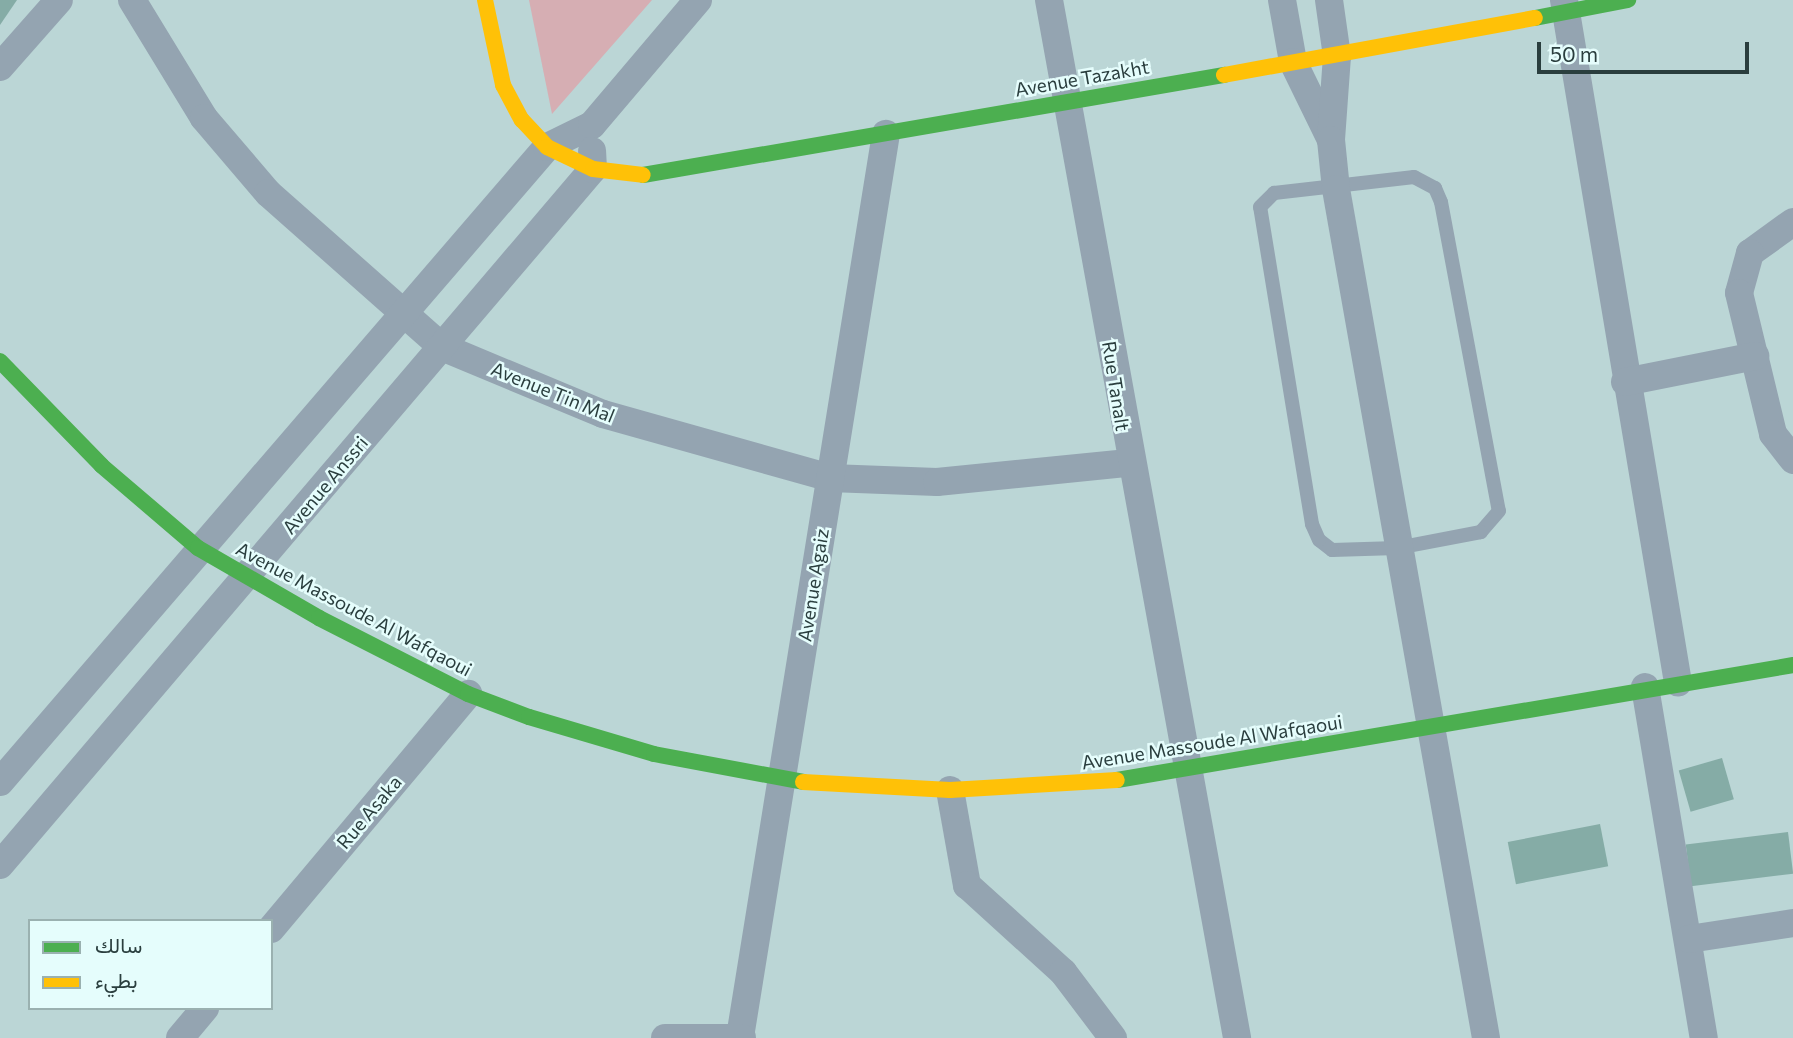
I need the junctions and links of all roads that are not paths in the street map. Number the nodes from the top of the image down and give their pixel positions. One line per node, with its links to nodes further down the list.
1 (59, 0): 12 (street)
2 (132, 0): 21 (street, Avenue Tin Mal)
3 (485, 0): 17 (street)
4 (698, 0): 14 (street)
5 (1049, 0): 13 (street, Rue Tanalt)
6 (1282, 0): 11 (street)
7 (1329, 0): 10 (street)
8 (1628, 0): 9 (street, Avenue Tazakht)
9 (1565, 6): 10 (street, Avenue Tazakht); 25 (street)
10 (1337, 56): 11 (street, Avenue Tazakht); 16 (street)
11 (1293, 62): 13 (street, Avenue Tazakht); 16 (street)
12 (0, 67)
13 (1066, 102): 15 (street, Avenue Tazakht); 27 (street, Rue Tanalt)
14 (592, 125): 17 (street); 18 (street)
15 (886, 134): 18 (street, Avenue Tazakht); 28 (street, Avenue Agaiz)
16 (1331, 140): 19 (street)
17 (547, 147): 18 (street, Avenue Tazakht); 21 (street)
18 (593, 169): 22 (street, Avenue Anssri)
19 (1336, 189): 30 (street); 30 (lane); 30 (lane)
20 (1793, 222): 23 (street)
21 (403, 316): 22 (street, Avenue Tin Mal); 29 (street)
22 (442, 347): 28 (street, Avenue Tin Mal); 31 (street, Avenue Anssri)
23 (1755, 356): 25 (street); 26 (street)
24 (4, 376): 29 (street, Avenue Massoude Al Wafqaoui)
25 (1625, 382): 33 (street)
26 (1793, 460)
27 (1129, 463): 28 (street, Avenue Tin Mal); 37 (street, Rue Tanalt)
28 (831, 478): 38 (street, Avenue Agaiz)
29 (198, 548): 31 (street, Avenue Massoude Al Wafqaoui); 39 (street)
30 (1397, 548): 36 (street)
31 (247, 577): 35 (street, Avenue Massoude Al Wafqaoui); 41 (street, Avenue Anssri)
32 (1793, 665): 33 (street, Avenue Massoude Al Wafqaoui)
33 (1678, 683): 34 (street, Avenue Massoude Al Wafqaoui)
34 (1645, 687): 36 (street, Avenue Massoude Al Wafqaoui); 44 (street)
35 (468, 694): 38 (street, Avenue Massoude Al Wafqaoui); 43 (street, Rue Asaka)
36 (1431, 728): 37 (street, Avenue Massoude Al Wafqaoui); 51 (street)
37 (1187, 771): 40 (street, Avenue Massoude Al Wafqaoui); 50 (street, Rue Tanalt)
38 (781, 781): 40 (street, Avenue Massoude Al Wafqaoui); 48 (street, Avenue Agaiz)
39 (0, 782)
40 (950, 790): 49 (street)
41 (0, 865)
42 (1793, 923): 44 (street)
43 (273, 927)
44 (1689, 939): 52 (street)
45 (203, 1010): 46 (street)
46 (180, 1038)
47 (665, 1038): 48 (street)
48 (741, 1038)
49 (1113, 1038)
50 (1237, 1038)
51 (1486, 1038)
52 (1704, 1038)

